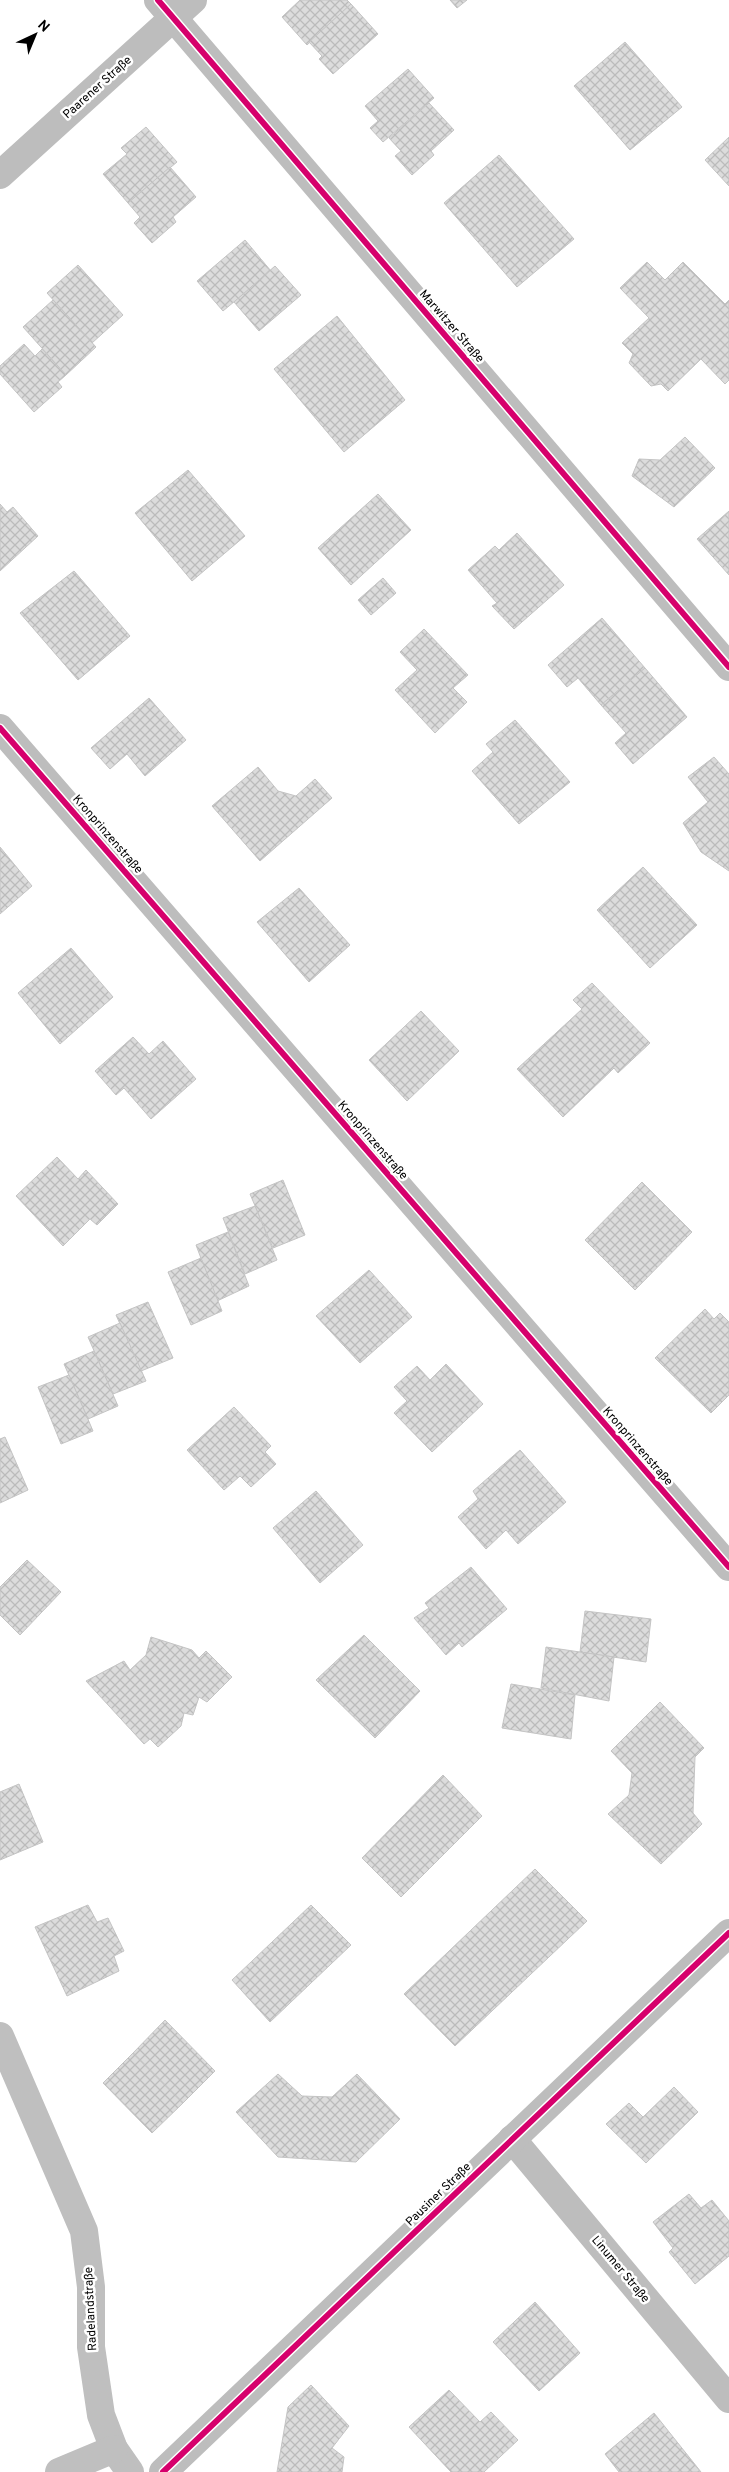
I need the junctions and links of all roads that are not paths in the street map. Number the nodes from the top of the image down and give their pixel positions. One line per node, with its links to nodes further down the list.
1 (175, 6): 2 (street, Paarener Straße); 3 (street, Marwitzer Straße)
2 (0, 175)
3 (729, 667)
4 (0, 728): 5 (street, Kronprinzenstraße)
5 (729, 1567)
6 (729, 1933): 8 (street, Pausiner Straße)
7 (0, 2036): 10 (street, Radelandstraße)
8 (512, 2139): 9 (street, Linumer Straße); 13 (street, Pausiner Straße)
9 (729, 2399)
10 (114, 2449): 11 (street); 12 (street, Radelandstraße)
11 (59, 2472)
12 (130, 2472)
13 (163, 2472)

